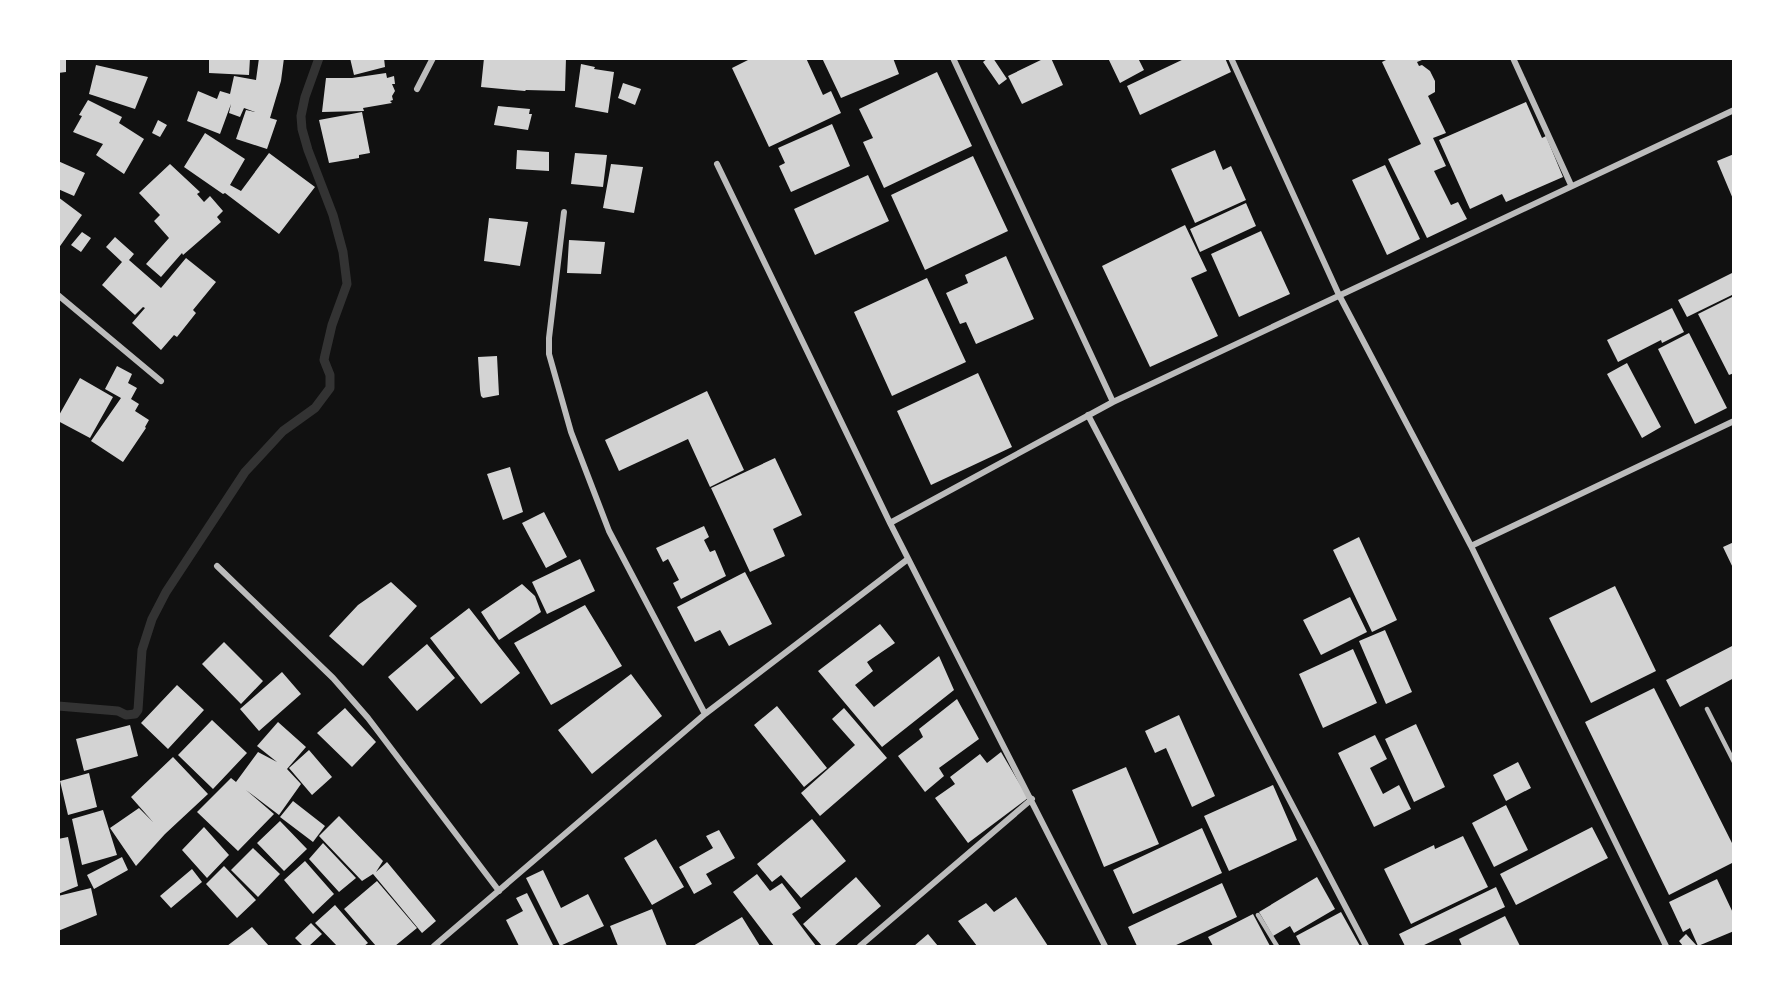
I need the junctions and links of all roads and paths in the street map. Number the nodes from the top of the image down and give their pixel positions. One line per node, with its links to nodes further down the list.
1 (433, 58): 5 (street)
2 (953, 58): 13 (street)
3 (1231, 58): 11 (street)
4 (1513, 58): 8 (street)
5 (417, 89)
6 (1734, 110): 8 (street)
7 (717, 164): 16 (street)
8 (1571, 185): 11 (street)
9 (564, 212): 21 (street)
10 (58, 295): 12 (street)
11 (1339, 295): 13 (street); 17 (street)
12 (161, 381)
13 (1113, 402): 14 (street)
14 (1088, 415): 16 (street); 30 (street)
15 (1734, 421): 17 (street)
16 (890, 523): 18 (street)
17 (1471, 546): 31 (street)
18 (908, 559): 21 (street); 23 (street)
19 (217, 566): 24 (street)
20 (1707, 708): 22 (lane)
21 (705, 714): 24 (street)
22 (1734, 762)
23 (1032, 799): 27 (street); 28 (street)
24 (499, 891): 26 (street)
25 (1258, 915): 29 (lane)
26 (434, 946)
27 (860, 946)
28 (1105, 946)
29 (1277, 946)
30 (1366, 946)
31 (1666, 946)

